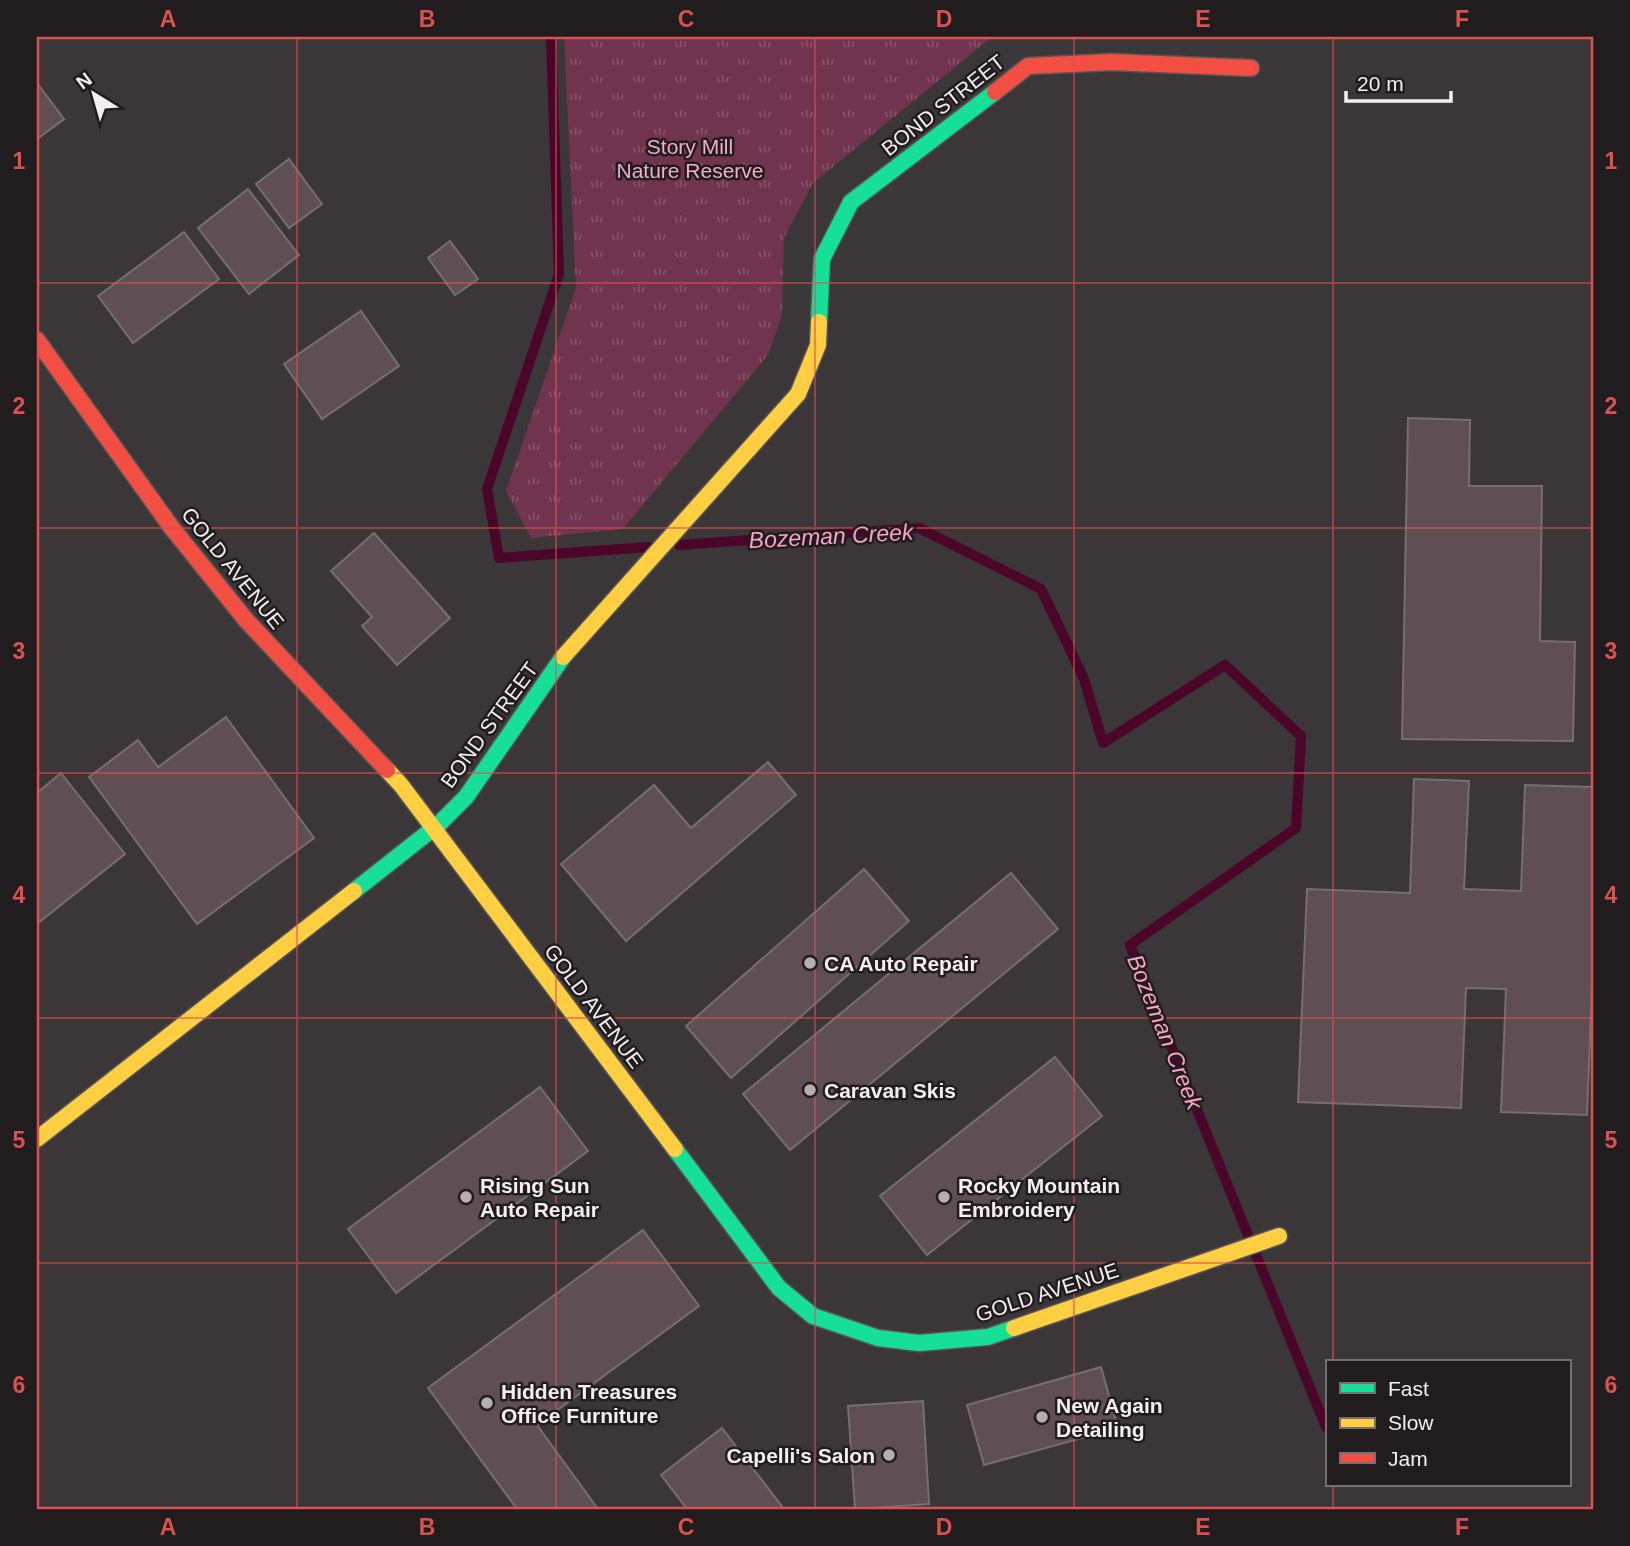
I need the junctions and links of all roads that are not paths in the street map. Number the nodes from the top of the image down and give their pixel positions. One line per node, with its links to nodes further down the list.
1 (1251, 68): 3 (street, BOND STREET)
2 (37, 340): 3 (street, GOLD AVENUE)
3 (434, 828): 4 (street, BOND STREET); 5 (street, GOLD AVENUE)
4 (37, 1139)
5 (1279, 1236)

